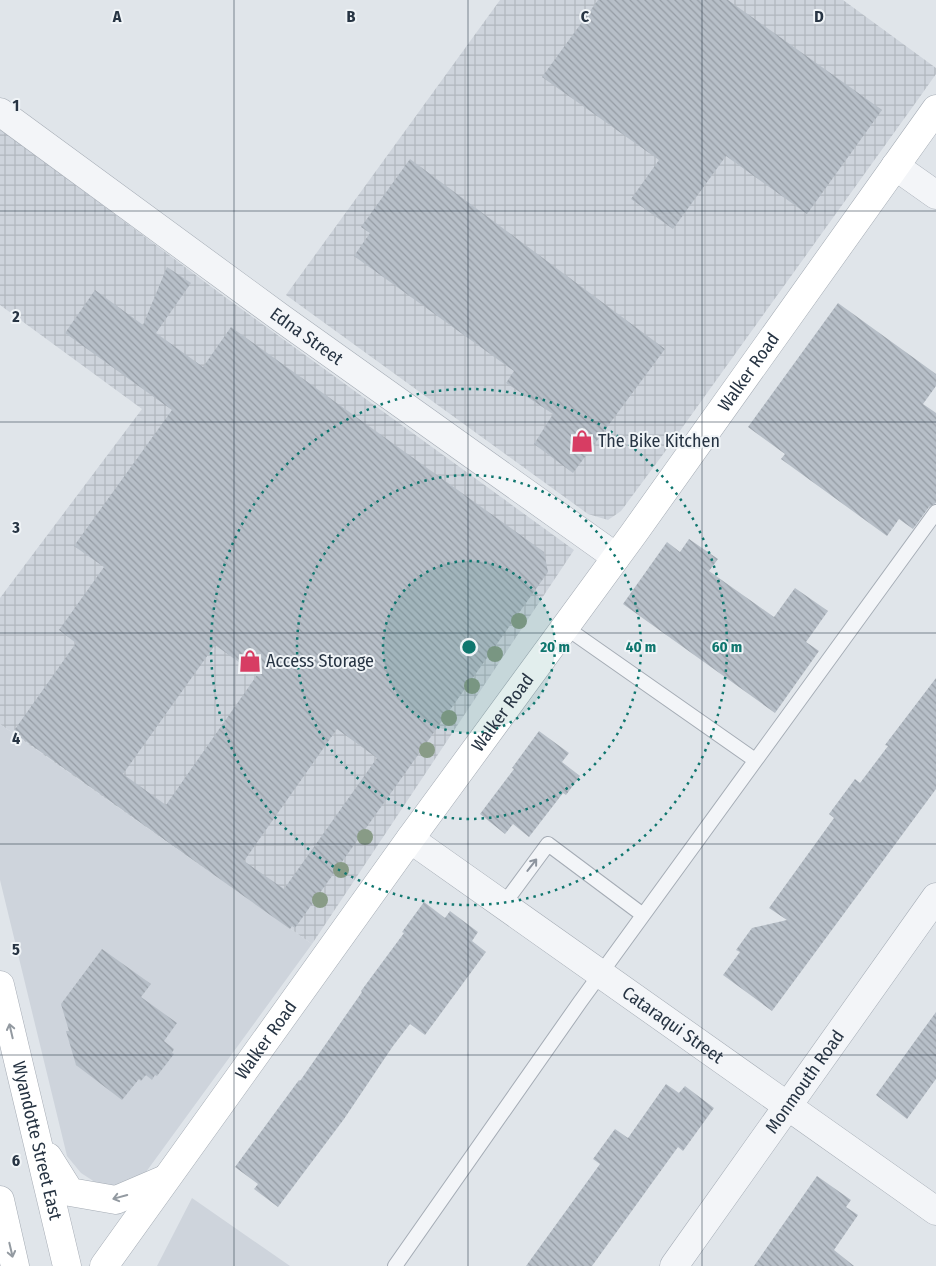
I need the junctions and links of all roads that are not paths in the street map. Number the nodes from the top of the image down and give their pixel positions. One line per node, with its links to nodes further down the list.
1 (936, 109): 3 (main road, Walker Road)
2 (0, 112): 6 (street, Edna Street)
3 (895, 166): 4 (street); 6 (main road, Walker Road)
4 (936, 195)
5 (936, 512): 8 (lane)
6 (616, 557): 7 (main road, Walker Road)
7 (564, 628): 8 (lane); 9 (main road, Walker Road)
8 (755, 760): 12 (lane)
9 (410, 838): 11 (street, Cataraqui Street); 17 (main road, Walker Road)
10 (936, 897): 15 (street, Monmouth Road)
11 (503, 905): 12 (lane, one-way to 12); 13 (street, Cataraqui Street)
12 (643, 915): 13 (lane)
13 (601, 974): 15 (street, Cataraqui Street); 23 (lane)
14 (0, 985): 16 (main road, Wyandotte Street East, one-way to 14)
15 (788, 1106): 19 (street, Cataraqui Street); 24 (street, Monmouth Road)
16 (37, 1139): 17 (main road, one-way to 16); 21 (main road, Wyandotte Street East)
17 (165, 1179): 22 (main road, Walker Road)
18 (0, 1200): 20 (main road, one-way to 20)
19 (936, 1211)
20 (15, 1266)
21 (67, 1266)
22 (104, 1266)
23 (395, 1266)
24 (674, 1266)

